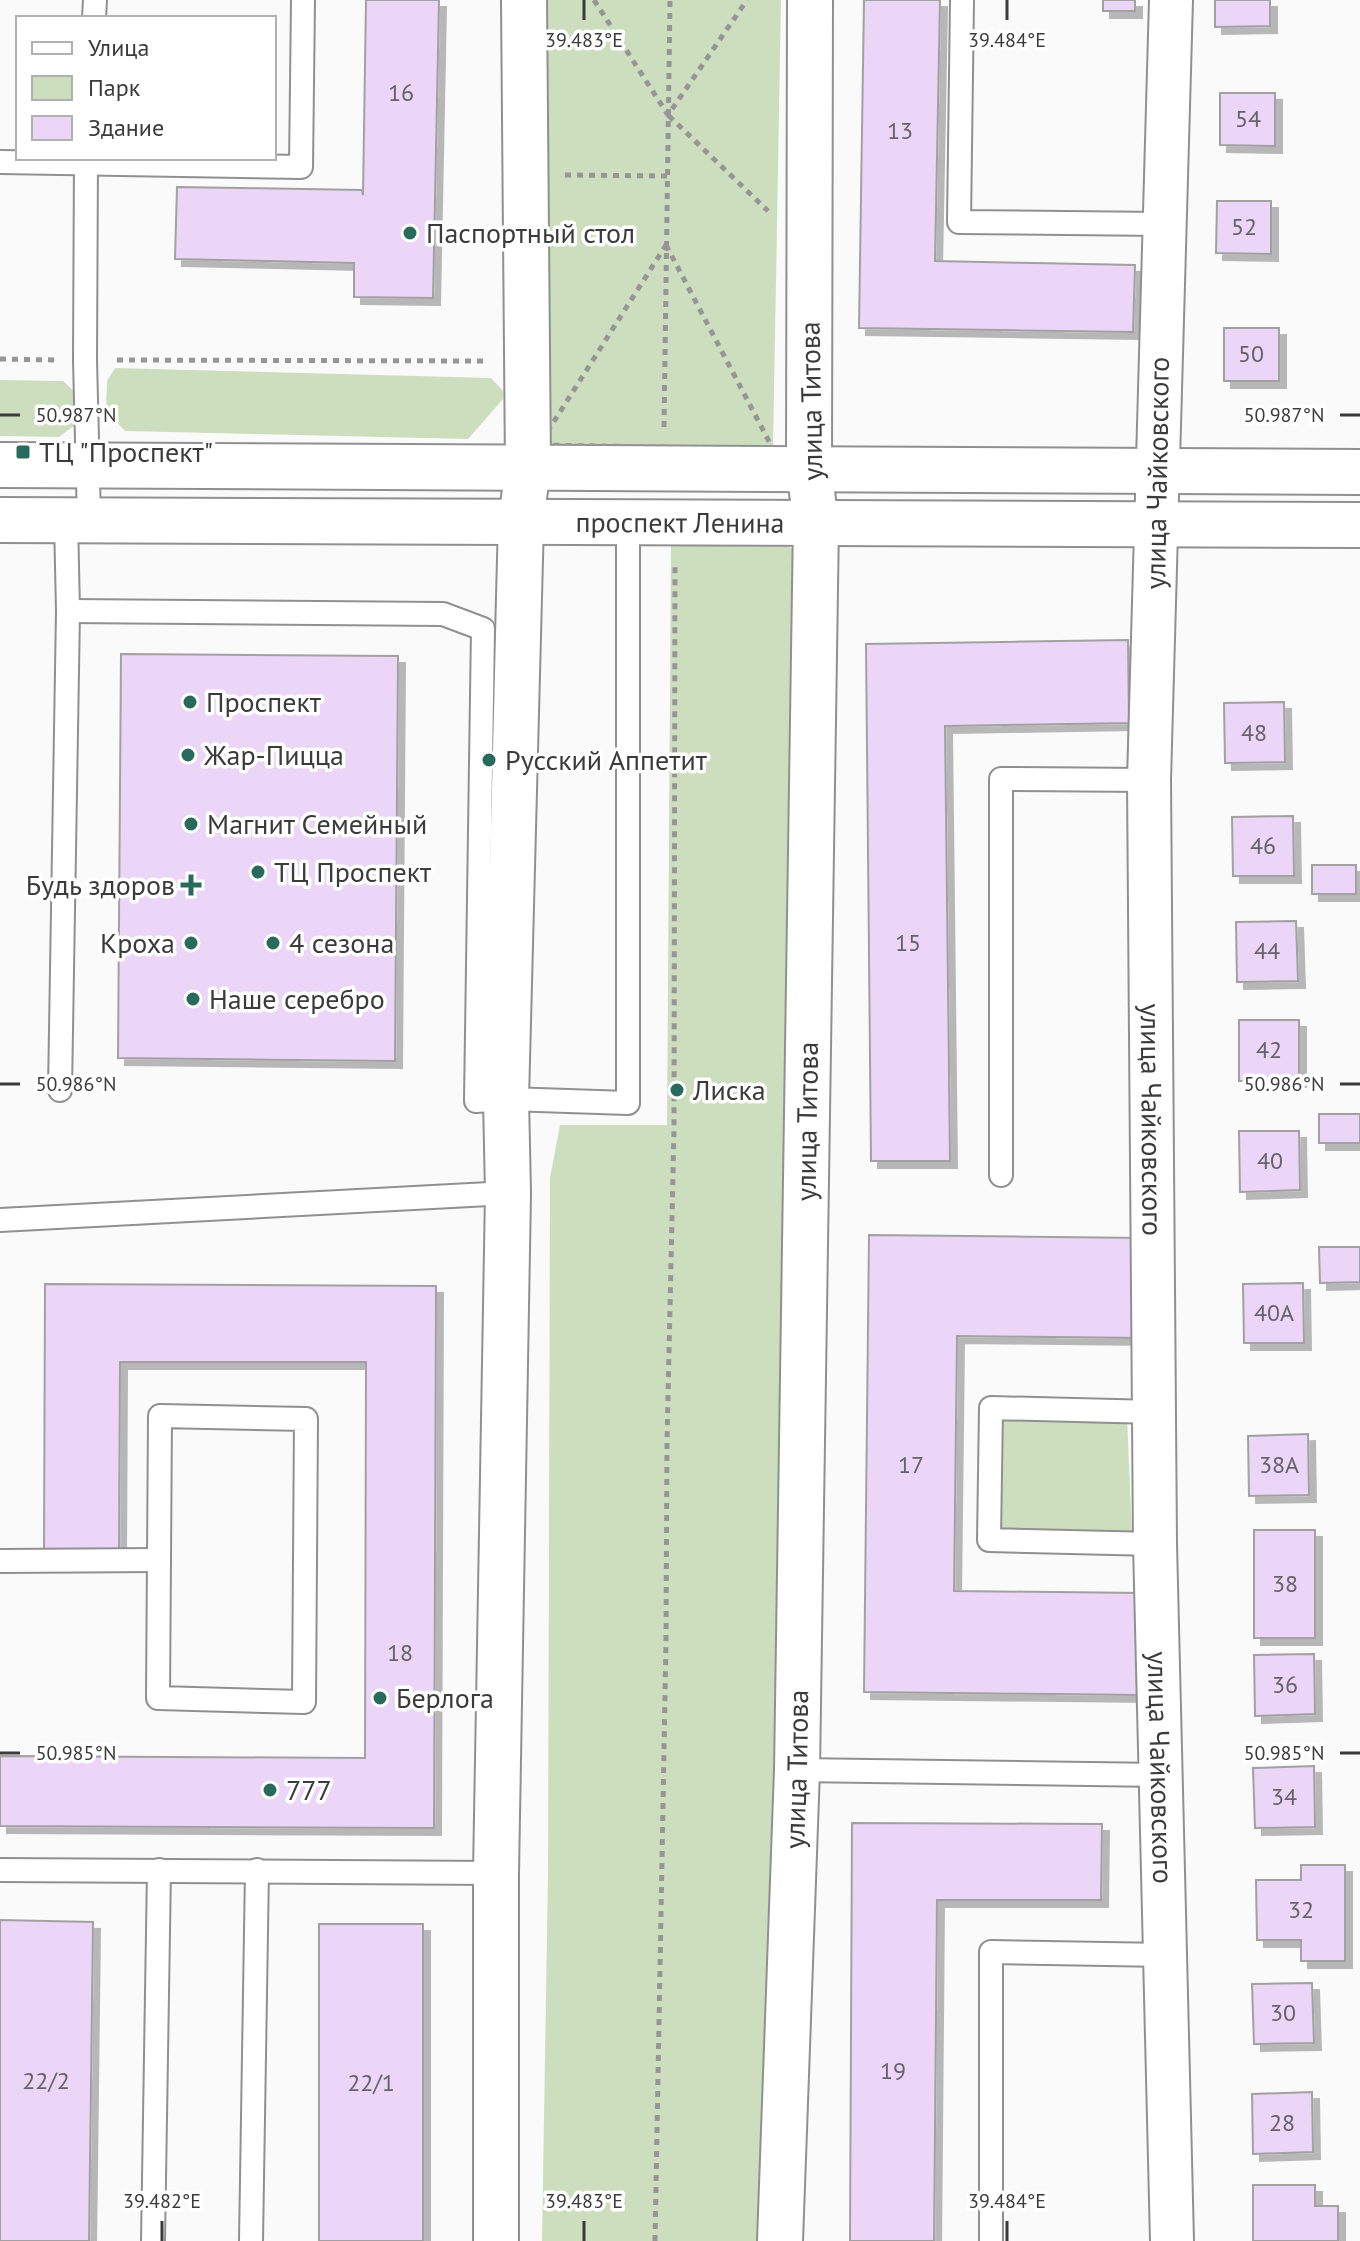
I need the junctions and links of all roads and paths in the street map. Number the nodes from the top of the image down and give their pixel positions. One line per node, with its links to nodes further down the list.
1 (303, 0): 10 (lane)
2 (524, 0): 21 (street)
3 (594, 0): 9 (path)
4 (670, 0): 9 (path)
5 (747, 0): 9 (path)
6 (810, 0): 22 (street, улица Титова)
7 (962, 0): 15 (lane)
8 (1171, 0): 15 (street, улица Чайковского)
9 (668, 115): 13 (path); 14 (path)
10 (86, 160): 11 (lane); 18 (lane)
11 (0, 162)
12 (556, 175): 13 (path)
13 (667, 176): 16 (path)
14 (777, 219)
15 (1164, 224): 25 (street, улица Чайковского)
16 (666, 245): 20 (path); 21 (path); 22 (path)
17 (0, 359): 18 (path)
18 (85, 360): 19 (path); 24 (lane)
19 (500, 361)
20 (663, 431)
21 (533, 456): 22 (street, проспект Ленина); 24 (street, проспект Ленина); 29 (street)
22 (791, 459): 25 (street, проспект Ленина); 32 (street, улица Титова)
23 (0, 465): 24 (street, проспект Ленина)
24 (89, 466): 28 (lane)
25 (1156, 471): 26 (street, проспект Ленина); 33 (street, улица Чайковского)
26 (1360, 472)
27 (0, 520): 28 (street, проспект Ленина)
28 (78, 520): 29 (street, проспект Ленина); 35 (lane)
29 (521, 520): 31 (street, проспект Ленина); 36 (street)
30 (675, 521): 31 (street, проспект Ленина); 32 (street, проспект Ленина); 57 (path)
31 (628, 522): 39 (lane)
32 (816, 523): 33 (street, проспект Ленина); 47 (street, улица Титова)
33 (1155, 524): 34 (street, проспект Ленина); 37 (street, улица Чайковского)
34 (1360, 525)
35 (68, 611): 36 (lane); 38 (lane)
36 (500, 628): 39 (street)
37 (1149, 780): 40 (lane); 43 (street, улица Чайковского)
38 (60, 1090)
39 (506, 1099): 41 (street)
40 (1001, 1175)
41 (508, 1193): 42 (lane); 52 (street)
42 (0, 1220)
43 (1155, 1412): 44 (street, улица Чайковского); 44 (lane)
44 (1155, 1544): 48 (street, улица Чайковского)
45 (159, 1560): 45 (lane); 46 (lane)
46 (0, 1561)
47 (797, 1770): 48 (lane); 58 (street, улица Титова)
48 (1162, 1775): 53 (street, улица Чайковского)
49 (0, 1870): 50 (lane)
50 (159, 1870): 51 (lane); 54 (lane)
51 (257, 1870): 52 (lane); 55 (lane)
52 (496, 1873): 56 (street)
53 (1166, 1955): 59 (lane); 60 (street, улица Чайковского)
54 (153, 2241)
55 (251, 2241)
56 (496, 2241)
57 (655, 2241)
58 (780, 2241)
59 (991, 2241)
60 (1172, 2241)

